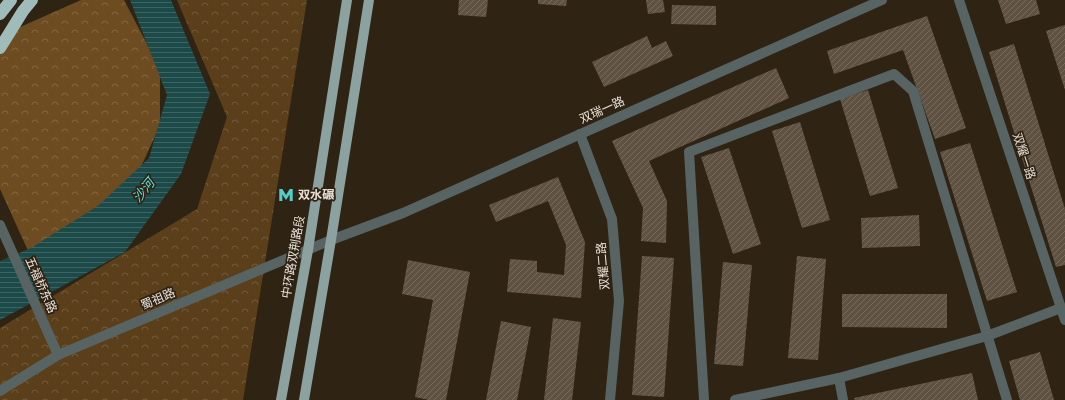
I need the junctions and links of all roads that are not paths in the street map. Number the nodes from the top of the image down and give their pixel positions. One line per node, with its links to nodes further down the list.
1 (11, 0): 7 (highway)
2 (32, 0): 8 (highway)
3 (347, 0): 12 (main road, 中环路双荆路段)
4 (369, 0): 11 (main road)
5 (882, 0): 9 (street, 双瑞一路)
6 (959, 0): 13 (street, 双耀一路)
7 (0, 14)
8 (0, 48)
9 (580, 134): 11 (street, 双瑞一路); 21 (street, 双耀二路)
10 (0, 225): 16 (street, 五福桥东路)
11 (332, 240): 12 (street, 蜀祖路); 20 (main road)
12 (308, 250): 16 (street, 蜀祖路); 19 (main road, 中环路双荆路段)
13 (1061, 308): 14 (street, 双耀一路); 15 (street)
14 (1065, 320)
15 (988, 336): 17 (street); 22 (street); 25 (street)
16 (58, 355): 18 (street, 蜀祖路)
17 (840, 378): 23 (street); 24 (street)
18 (0, 391)
19 (281, 400)
20 (304, 400)
21 (610, 400)
22 (704, 400)
23 (735, 400)
24 (843, 400)
25 (1007, 400)

